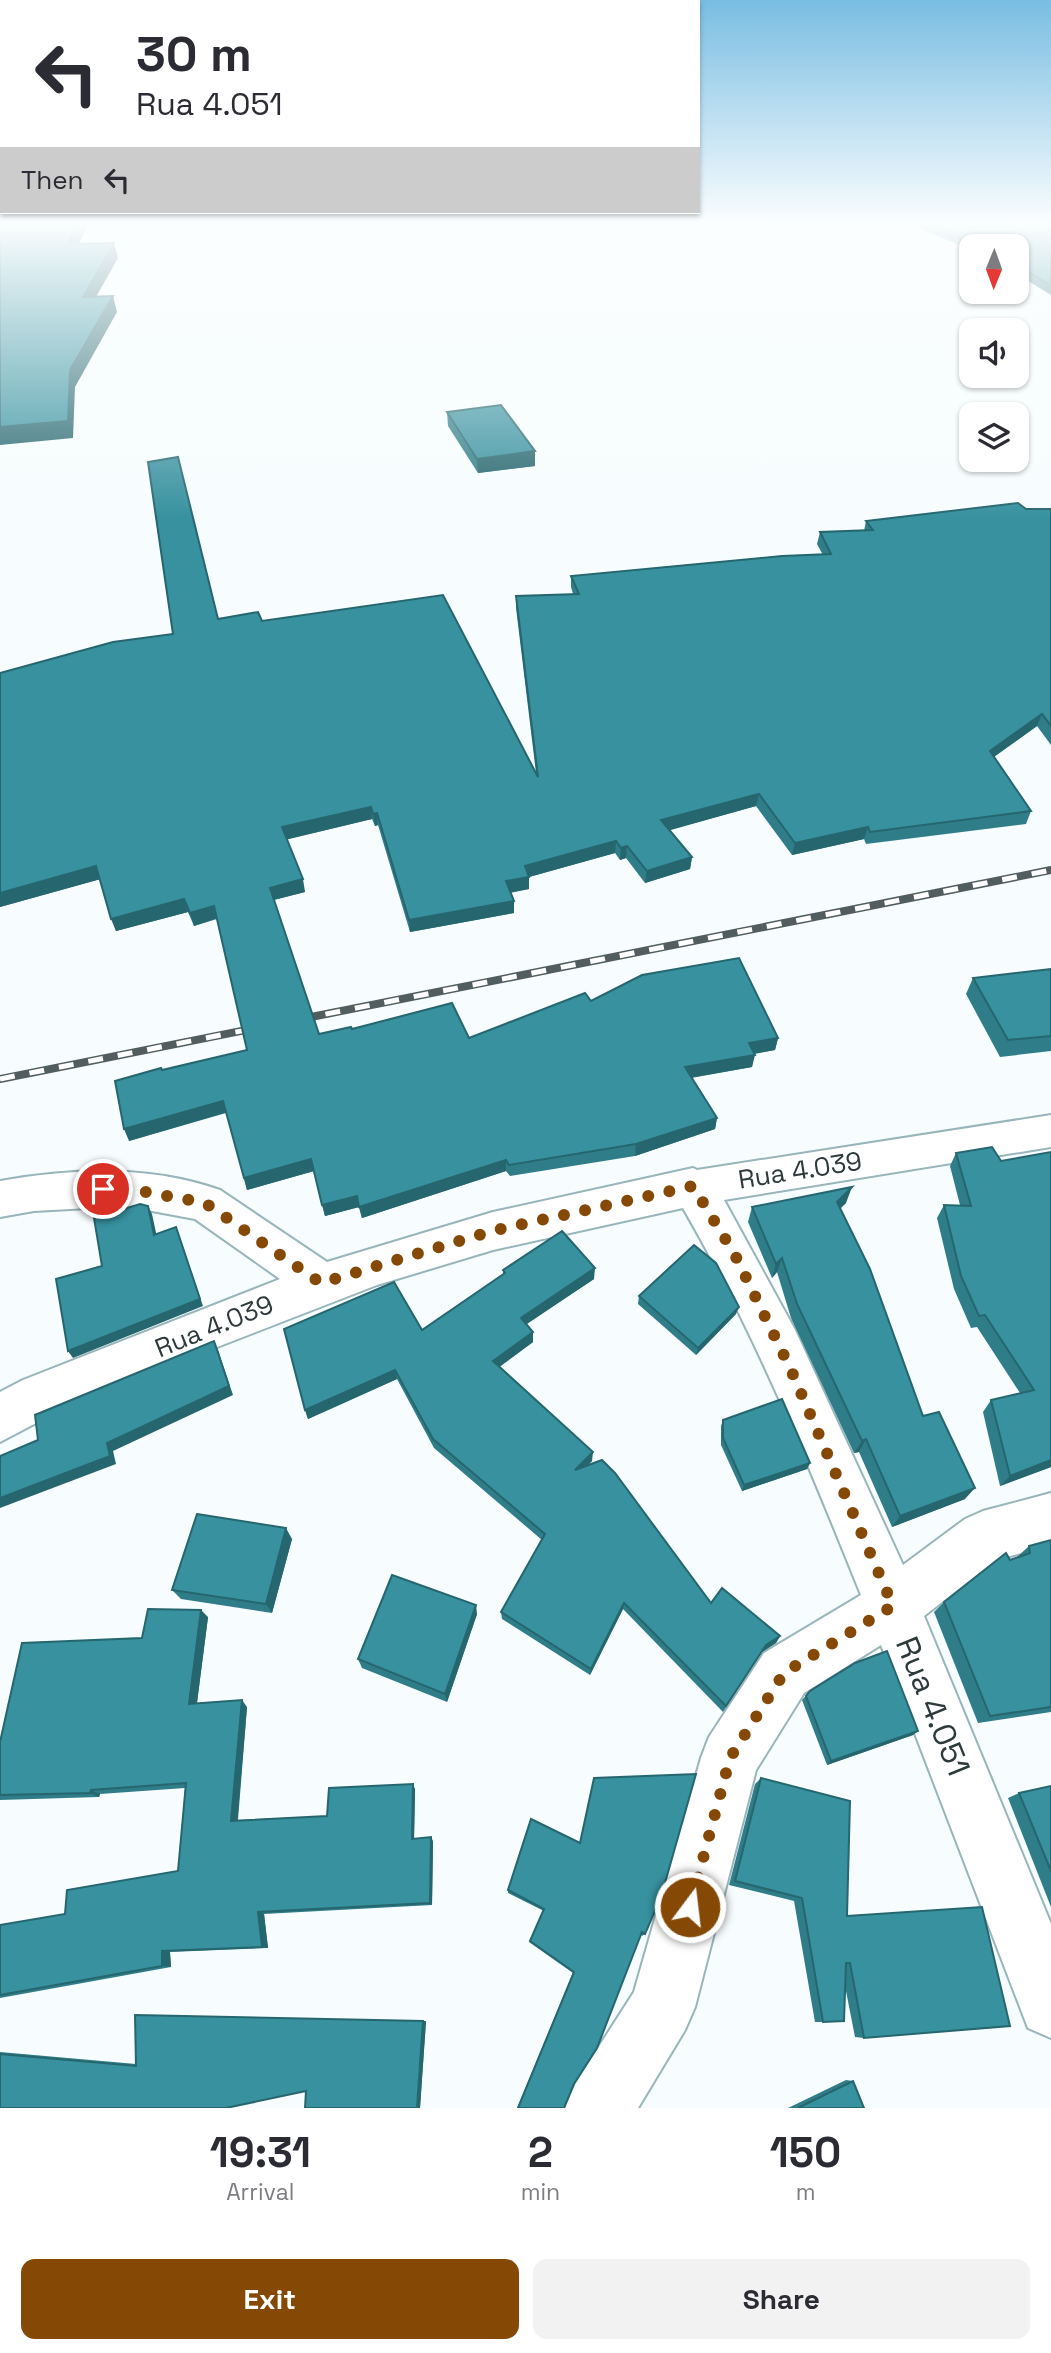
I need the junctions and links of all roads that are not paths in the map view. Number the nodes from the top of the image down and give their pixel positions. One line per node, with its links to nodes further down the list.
1 (1051, 1131): 2 (street, Rua 4.039)
2 (693, 1186): 4 (street, Rua 4.039); 7 (street, Rua 4.051)
3 (0, 1199): 4 (street)
4 (321, 1283): 5 (street, Rua 4.039)
5 (0, 1418)
6 (1051, 1519): 7 (street)
7 (893, 1606): 8 (street, Rua 4.051); 9 (street)
8 (1051, 2005)
9 (600, 2108)

